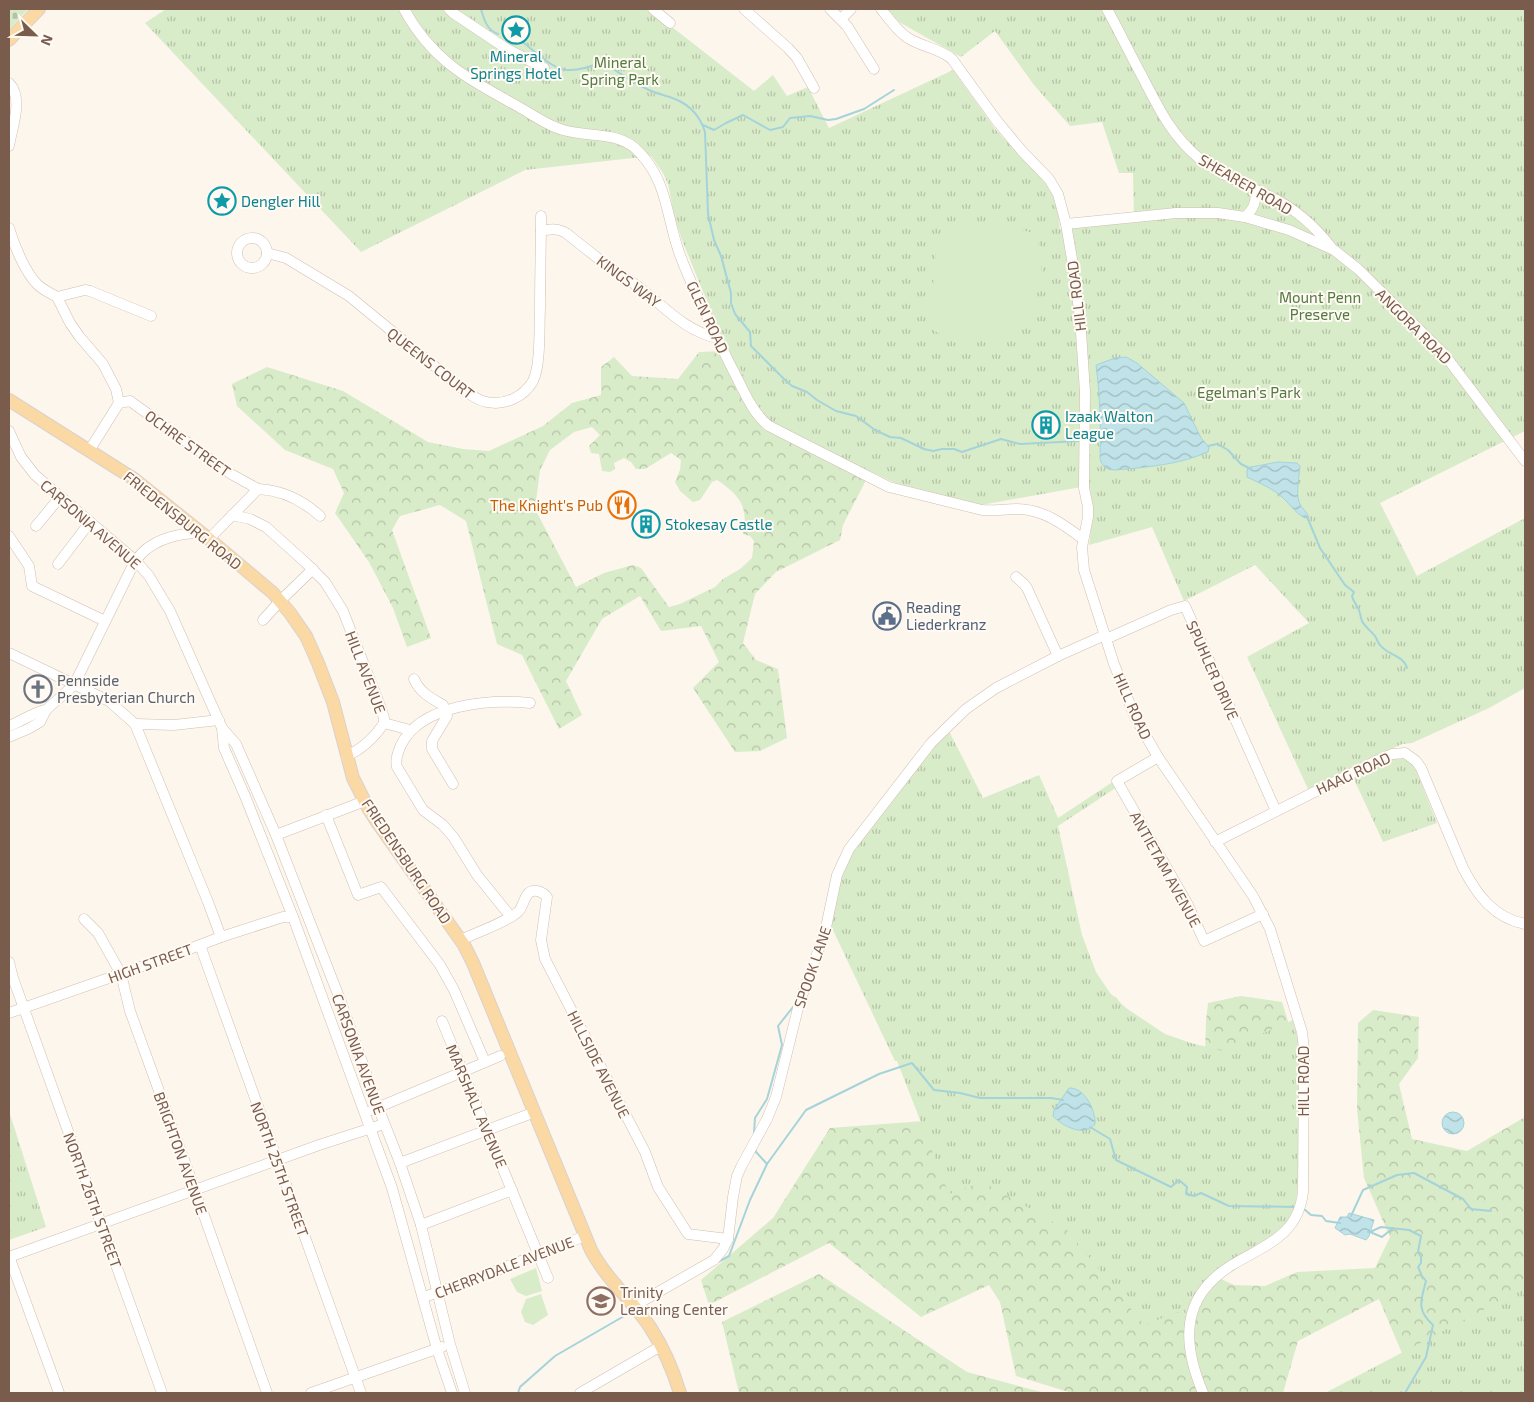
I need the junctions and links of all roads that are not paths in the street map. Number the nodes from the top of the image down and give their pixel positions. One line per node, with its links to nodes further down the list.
1 (39, 9): 12 (main road)
2 (404, 9): 28 (street, GLEN ROAD)
3 (449, 9): 13 (street)
4 (653, 9): 11 (street)
5 (744, 9): 16 (street)
6 (830, 9): 10 (street)
7 (851, 9): 10 (street)
8 (881, 9): 21 (street, HILL ROAD)
9 (1107, 9): 18 (street, SHEARER ROAD)
10 (841, 19): 14 (street)
11 (670, 23)
12 (9, 40)
13 (544, 68)
14 (874, 69)
15 (9, 82): 17 (street)
16 (814, 88)
17 (9, 146)
18 (1255, 190): 20 (street); 24 (street, SHEARER ROAD)
19 (540, 216): 23 (street, QUEENS COURT)
20 (1245, 217): 21 (street, ANGORA ROAD); 24 (street, ANGORA ROAD)
21 (1066, 224): 42 (street, HILL ROAD)
22 (9, 228): 26 (street)
23 (541, 232): 25 (street, QUEENS COURT); 28 (street, KINGS WAY)
24 (1334, 250): 33 (street, ANGORA ROAD)
25 (267, 253)
26 (57, 297): 27 (street); 30 (street)
27 (151, 316)
28 (716, 338): 42 (street, GLEN ROAD)
29 (9, 400): 32 (main road, FRIEDENSBURG ROAD)
30 (119, 403): 32 (street); 34 (street, OCHRE STREET)
31 (9, 431): 35 (street, CARSONIA AVENUE)
32 (89, 451): 41 (main road, FRIEDENSBURG ROAD)
33 (1525, 461)
34 (258, 489): 36 (street); 37 (street)
35 (60, 497): 38 (street, CARSONIA AVENUE); 39 (street)
36 (232, 515): 41 (street); 45 (street, HILL AVENUE)
37 (320, 516)
38 (90, 522): 43 (street, CARSONIA AVENUE); 44 (street)
39 (36, 526)
40 (9, 536): 49 (street)
41 (205, 536): 43 (street); 47 (main road, FRIEDENSBURG ROAD)
42 (1083, 539): 50 (street, HILL ROAD)
43 (136, 562): 49 (street); 60 (street, CARSONIA AVENUE)
44 (58, 564)
45 (313, 569): 47 (street); 58 (street, HILL AVENUE)
46 (1016, 577): 52 (street)
47 (280, 602): 48 (street); 64 (main road, FRIEDENSBURG ROAD)
48 (263, 620)
49 (105, 622): 54 (street)
50 (1106, 637): 52 (street, SPOOK LANE); 65 (street, HILL ROAD); 68 (street, SPUHLER DRIVE)
51 (9, 653): 54 (street)
52 (1058, 656): 101 (street, SPOOK LANE)
53 (414, 679): 57 (street)
54 (74, 685): 56 (street); 59 (street)
55 (530, 703): 57 (street)
56 (46, 710): 61 (street); 63 (street)
57 (445, 710): 62 (street); 66 (street)
58 (384, 722): 62 (street, HILL AVENUE); 64 (street)
59 (135, 724): 60 (street); 77 (street)
60 (220, 724): 70 (street, CARSONIA AVENUE); 73 (street, CARSONIA AVENUE)
61 (9, 726)
62 (410, 730): 74 (street)
63 (9, 737)
64 (346, 756): 67 (main road, FRIEDENSBURG ROAD)
65 (1158, 757): 71 (street, HILL ROAD); 72 (street, ANTIETAM AVENUE)
66 (453, 784)
67 (364, 801): 69 (street); 78 (main road, FRIEDENSBURG ROAD)
68 (1276, 811): 71 (street, HAAG ROAD); 76 (street, HAAG ROAD)
69 (326, 816): 70 (street); 86 (street, MARSHALL AVENUE)
70 (276, 835): 88 (street, CARSONIA AVENUE)
71 (1215, 842): 72 (street, HILL ROAD)
72 (1263, 914): 121 (street, HILL ROAD)
73 (292, 917): 77 (street, HIGH STREET); 90 (street, CARSONIA AVENUE)
74 (511, 918): 78 (street); 101 (street, HILLSIDE AVENUE)
75 (84, 919): 81 (street, BRIGHTON AVENUE)
76 (1525, 924)
77 (221, 937): 79 (street, HIGH STREET)
78 (461, 940): 89 (main road, FRIEDENSBURG ROAD)
79 (200, 945): 81 (street, HIGH STREET); 94 (street, NORTH 25TH STREET)
80 (9, 962): 82 (street, NORTH 26TH STREET)
81 (120, 974): 82 (street, HIGH STREET); 96 (street, BRIGHTON AVENUE)
82 (24, 1008): 83 (street, HIGH STREET); 98 (street, NORTH 26TH STREET)
83 (9, 1013)
84 (442, 1021): 87 (street, MARSHALL AVENUE)
85 (500, 1056): 86 (street)
86 (485, 1062): 87 (street)
87 (462, 1071): 88 (street); 93 (street, MARSHALL AVENUE)
88 (378, 1107): 90 (street); 91 (street, CARSONIA AVENUE)
89 (535, 1112): 93 (street); 100 (main road, FRIEDENSBURG ROAD)
90 (365, 1113): 92 (street, CARSONIA AVENUE)
91 (384, 1124): 92 (street); 95 (street, CARSONIA AVENUE)
92 (370, 1129): 94 (street); 106 (street, CARSONIA AVENUE)
93 (486, 1131): 95 (street); 97 (street, MARSHALL AVENUE)
94 (277, 1161): 96 (street); 111 (street, NORTH 25TH STREET)
95 (400, 1164): 99 (street, CARSONIA AVENUE)
96 (196, 1190): 98 (street); 115 (street, BRIGHTON AVENUE)
97 (512, 1190): 99 (street); 102 (street, MARSHALL AVENUE)
98 (102, 1224): 103 (street); 114 (street, NORTH 26TH STREET)
99 (421, 1225): 105 (street, CARSONIA AVENUE)
100 (585, 1236): 102 (street, CHERRYDALE AVENUE); 107 (main road, FRIEDENSBURG ROAD)
101 (728, 1239): 107 (street, SPOOK LANE)
102 (539, 1254): 104 (street, MARSHALL AVENUE); 105 (street, CHERRYDALE AVENUE)
103 (9, 1256): 113 (street)
104 (548, 1278)
105 (438, 1292): 106 (street, CHERRYDALE AVENUE); 108 (street, CARSONIA AVENUE)
106 (424, 1297): 110 (street, CARSONIA AVENUE)
107 (634, 1306): 109 (main road, FRIEDENSBURG ROAD)
108 (450, 1344): 110 (street); 119 (street, CARSONIA AVENUE)
109 (661, 1346): 112 (street); 120 (main road, FRIEDENSBURG ROAD)
110 (437, 1349): 111 (street); 118 (street, CARSONIA AVENUE)
111 (356, 1378): 116 (street); 117 (street, NORTH 25TH STREET)
112 (584, 1392)
113 (58, 1393)
114 (162, 1393)
115 (267, 1393)
116 (311, 1393)
117 (361, 1393)
118 (452, 1393)
119 (465, 1393)
120 (680, 1393)
121 (1203, 1393)

